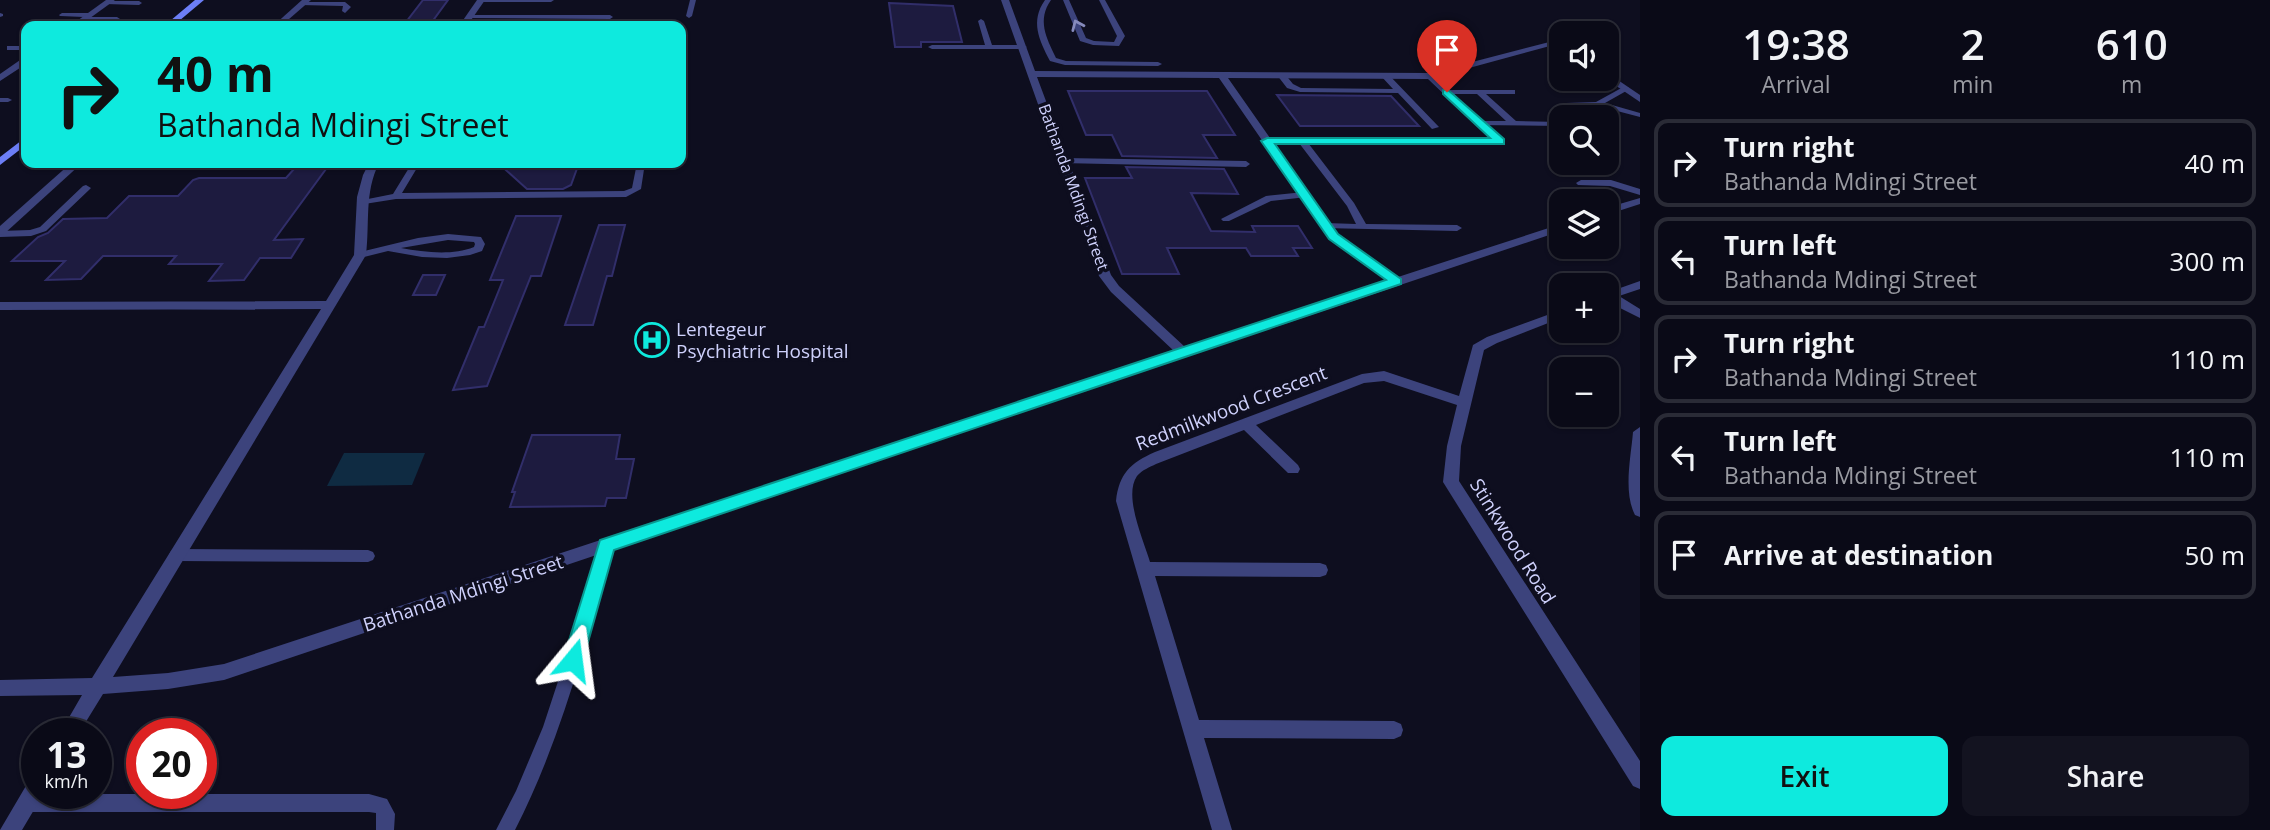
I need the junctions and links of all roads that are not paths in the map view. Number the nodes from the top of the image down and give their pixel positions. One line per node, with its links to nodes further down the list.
1 (200, 0): 21 (main road)
2 (481, 0): 3 (lane); 16 (street)
3 (551, 0)
4 (693, 0): 14 (lane)
5 (1005, 0): 31 (street, Bathanda Mdingi Street)
6 (1048, 0): 35 (lane)
7 (1066, 0): 26 (lane, one-way to 7)
8 (1102, 0): 27 (lane)
9 (109, 2): 11 (lane); 15 (street)
10 (304, 2): 12 (lane); 22 (street)
11 (139, 3)
12 (345, 11)
13 (62, 15): 15 (lane)
14 (689, 16)
15 (87, 17): 19 (lane); 20 (street)
16 (469, 17): 17 (lane); 23 (street)
17 (587, 17): 18 (lane); 24 (lane)
18 (610, 17)
19 (117, 19)
20 (81, 21)
21 (173, 21)
22 (283, 21)
23 (466, 21)
24 (585, 21)
25 (981, 21): 30 (lane)
26 (1093, 43): 27 (lane); 35 (lane)
27 (1116, 44): 36 (lane)
28 (1549, 45): 44 (street, Bathanda Mdingi Street)
29 (932, 47): 30 (lane)
30 (989, 47): 31 (lane)
31 (1023, 47): 39 (street, Bathanda Mdingi Street)
32 (10, 48): 33 (lane)
33 (21, 48)
34 (21, 63): 40 (street)
35 (1102, 63): 36 (lane)
36 (1126, 64): 37 (lane)
37 (1158, 64)
38 (21, 73): 40 (street)
39 (1033, 74): 41 (street, Bathanda Mdingi Street); 62 (street, Bathanda Mdingi Street)
40 (3, 75)
41 (1222, 75): 42 (street, Bathanda Mdingi Street); 59 (street)
42 (1281, 75): 43 (street, Bathanda Mdingi Street); 47 (lane)
43 (1385, 75): 44 (street, Bathanda Mdingi Street); 47 (lane)
44 (1430, 76): 48 (street)
45 (1619, 84): 46 (street)
46 (1625, 88): 51 (street); 52 (lane)
47 (1401, 91): 58 (lane)
48 (1447, 92): 49 (lane); 55 (street)
49 (1479, 92): 50 (lane); 56 (lane)
50 (1512, 92)
51 (1640, 99)
52 (1598, 104): 53 (lane); 54 (lane)
53 (1566, 105)
54 (1640, 115)
55 (1480, 123): 56 (lane); 60 (street)
56 (1513, 123): 57 (lane)
57 (1549, 124)
58 (1435, 127)
59 (1267, 141): 60 (street); 73 (street)
60 (1301, 141): 79 (lane)
61 (21, 144): 63 (main road)
62 (1064, 161): 64 (lane); 93 (street, Bathanda Mdingi Street)
63 (0, 162)
64 (1246, 164)
65 (72, 168): 82 (street)
66 (370, 168): 75 (street)
67 (413, 168): 72 (lane)
68 (640, 168): 72 (lane)
69 (1581, 183): 71 (lane)
70 (86, 188): 82 (lane)
71 (1640, 192)
72 (396, 195): 75 (lane)
73 (1304, 195): 77 (lane); 78 (street)
74 (1640, 201): 76 (street)
75 (361, 203): 84 (street)
76 (1619, 208)
77 (1226, 219)
78 (1326, 226): 79 (lane); 85 (street)
79 (1363, 227): 80 (lane)
80 (1457, 228)
81 (1549, 231): 85 (street, Bathanda Mdingi Street)
82 (0, 233)
83 (390, 249): 83 (lane); 84 (lane)
84 (360, 255): 89 (street)
85 (1396, 282): 93 (street, Bathanda Mdingi Street)
86 (1640, 285): 87 (street)
87 (1619, 293)
88 (1619, 303): 91 (street)
89 (327, 305): 90 (street); 100 (street)
90 (0, 306)
91 (1640, 314)
92 (1549, 319): 94 (street, Stinkwood Road)
93 (1184, 353): 99 (street, Bathanda Mdingi Street)
94 (1464, 402): 95 (street, Redmilkwood Crescent); 109 (street, Stinkwood Road)
95 (1247, 424): 97 (street); 102 (street, Redmilkwood Crescent)
96 (1640, 432): 98 (street)
97 (1293, 469)
98 (1640, 511)
99 (606, 545): 105 (street, Bathanda Mdingi Street); 114 (lane)
100 (176, 555): 101 (lane); 105 (street)
101 (368, 556)
102 (1144, 569): 103 (street); 107 (street, Redmilkwood Crescent)
103 (1320, 570)
104 (0, 688): 105 (street, Bathanda Mdingi Street)
105 (96, 688): 106 (street)
106 (78, 718)
107 (1192, 729): 108 (street); 115 (street, Redmilkwood Crescent)
108 (1394, 730)
109 (1640, 779)
110 (112, 797): 113 (lane)
111 (23, 809): 112 (street)
112 (10, 830)
113 (385, 830)
114 (505, 830)
115 (1222, 830)

